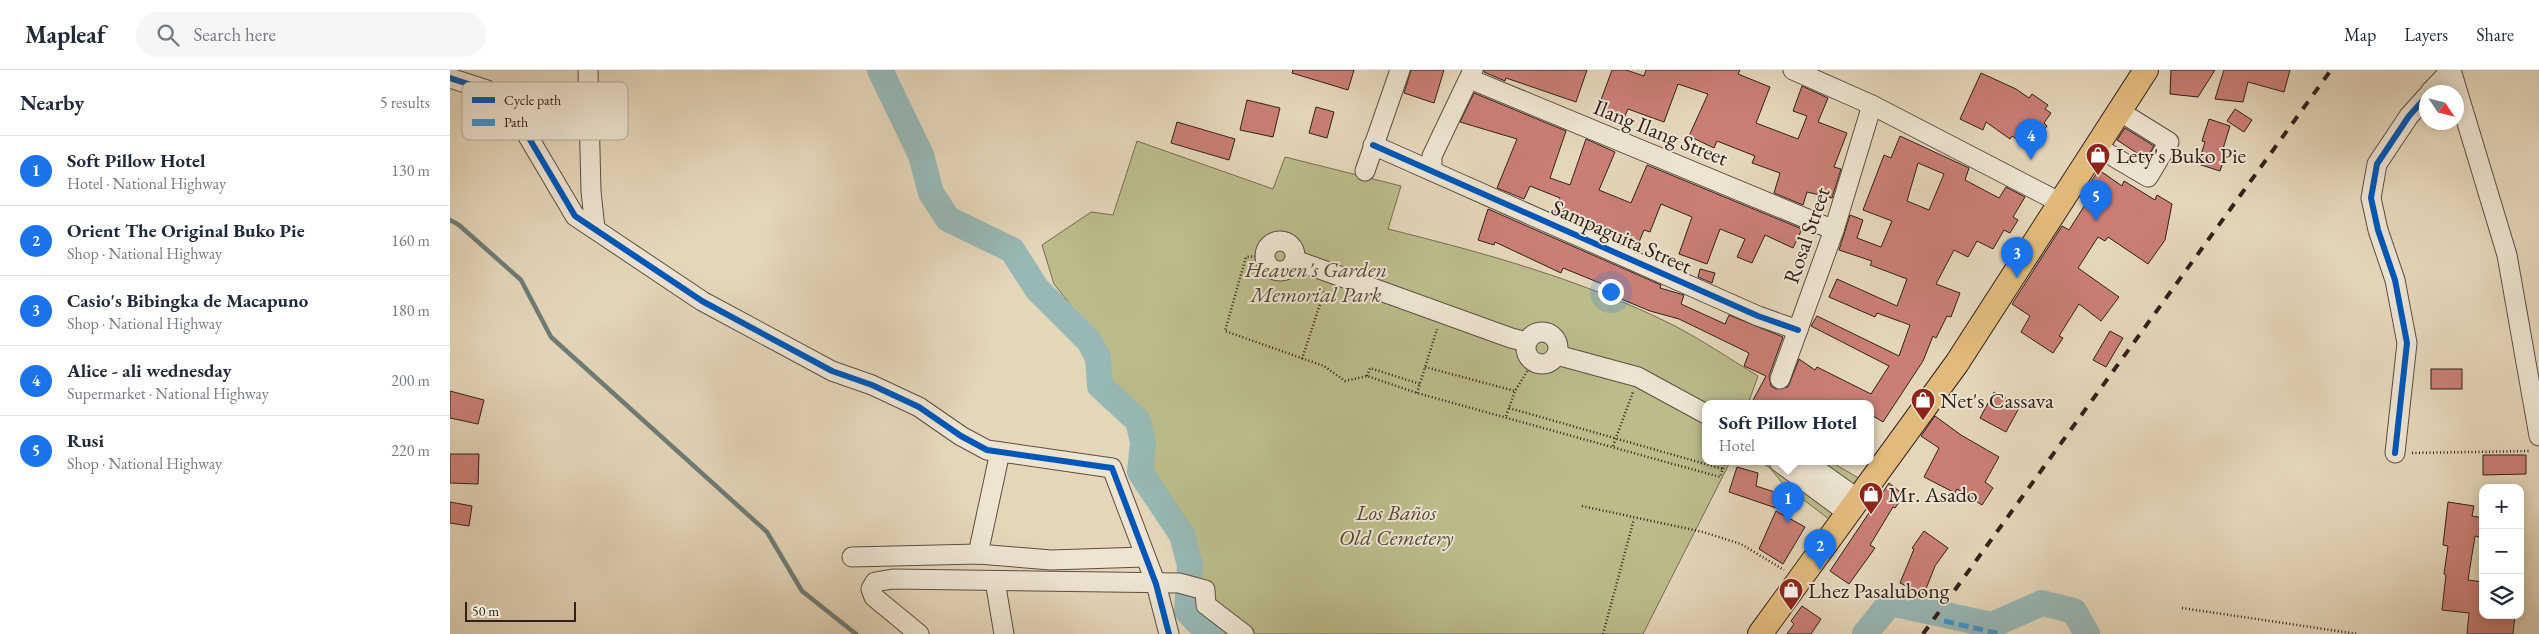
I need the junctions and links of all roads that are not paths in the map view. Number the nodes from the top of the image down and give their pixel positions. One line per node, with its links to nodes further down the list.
1 (1400, 70): 14 (street)
2 (1793, 70): 9 (street)
3 (2146, 70): 11 (main road)
4 (2451, 70): 8 (street); 25 (street)
5 (1471, 74): 17 (street); 20 (street, Ilang Ilang Street)
6 (450, 78): 7 (street)
7 (462, 82)
8 (2437, 85)
9 (1872, 105): 18 (street); 20 (street, Rosal Street)
10 (2419, 105): 30 (street)
11 (2119, 112): 15 (main road); 15 (street)
12 (530, 140): 19 (street)
13 (590, 140): 19 (street)
14 (1373, 145): 16 (street); 17 (street, Sampaguita Street)
15 (2097, 147): 18 (main road)
16 (1365, 170)
17 (1432, 171): 22 (street, Sampaguita Street)
18 (2061, 203): 33 (main road)
19 (594, 229): 29 (street)
20 (1834, 230): 22 (street, Rosal Street)
21 (1266, 255): 23 (street)
22 (1798, 330): 26 (street, Rosal Street)
23 (1527, 342): 24 (street); 24 (street)
24 (1557, 355): 27 (street)
25 (2534, 376): 28 (street)
26 (1780, 379)
27 (1702, 412)
28 (2539, 436)
29 (1000, 452): 34 (street); 36 (street)
30 (2395, 454)
31 (1784, 465): 33 (street)
32 (1809, 465): 33 (street)
33 (1853, 506): 43 (main road)
34 (978, 554): 35 (street); 36 (street)
35 (852, 557)
36 (1144, 557): 38 (street)
37 (995, 581): 38 (street); 40 (street); 41 (street)
38 (1156, 584): 39 (street); 42 (street)
39 (1165, 633)
40 (919, 634)
41 (1004, 634)
42 (1244, 634)
43 (1760, 634)

